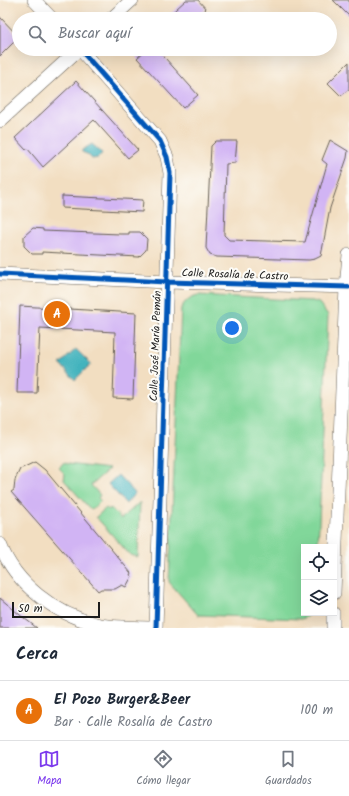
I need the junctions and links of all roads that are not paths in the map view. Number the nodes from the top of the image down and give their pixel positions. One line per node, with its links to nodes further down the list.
1 (34, 0): 3 (street)
2 (132, 0): 4 (street)
3 (45, 12)
4 (119, 12)
5 (71, 56): 7 (street)
6 (85, 56): 10 (street, Calle José María Pemán)
7 (0, 121)
8 (349, 255): 11 (street)
9 (0, 274): 10 (street, Calle Rosalía de Castro)
10 (167, 282): 11 (street, Calle Rosalía de Castro); 16 (street, Calle José María Pemán)
11 (347, 287): 13 (street)
12 (0, 544): 15 (street)
13 (335, 580)
14 (333, 616): 17 (street)
15 (151, 628)
16 (156, 628)
17 (333, 628)

